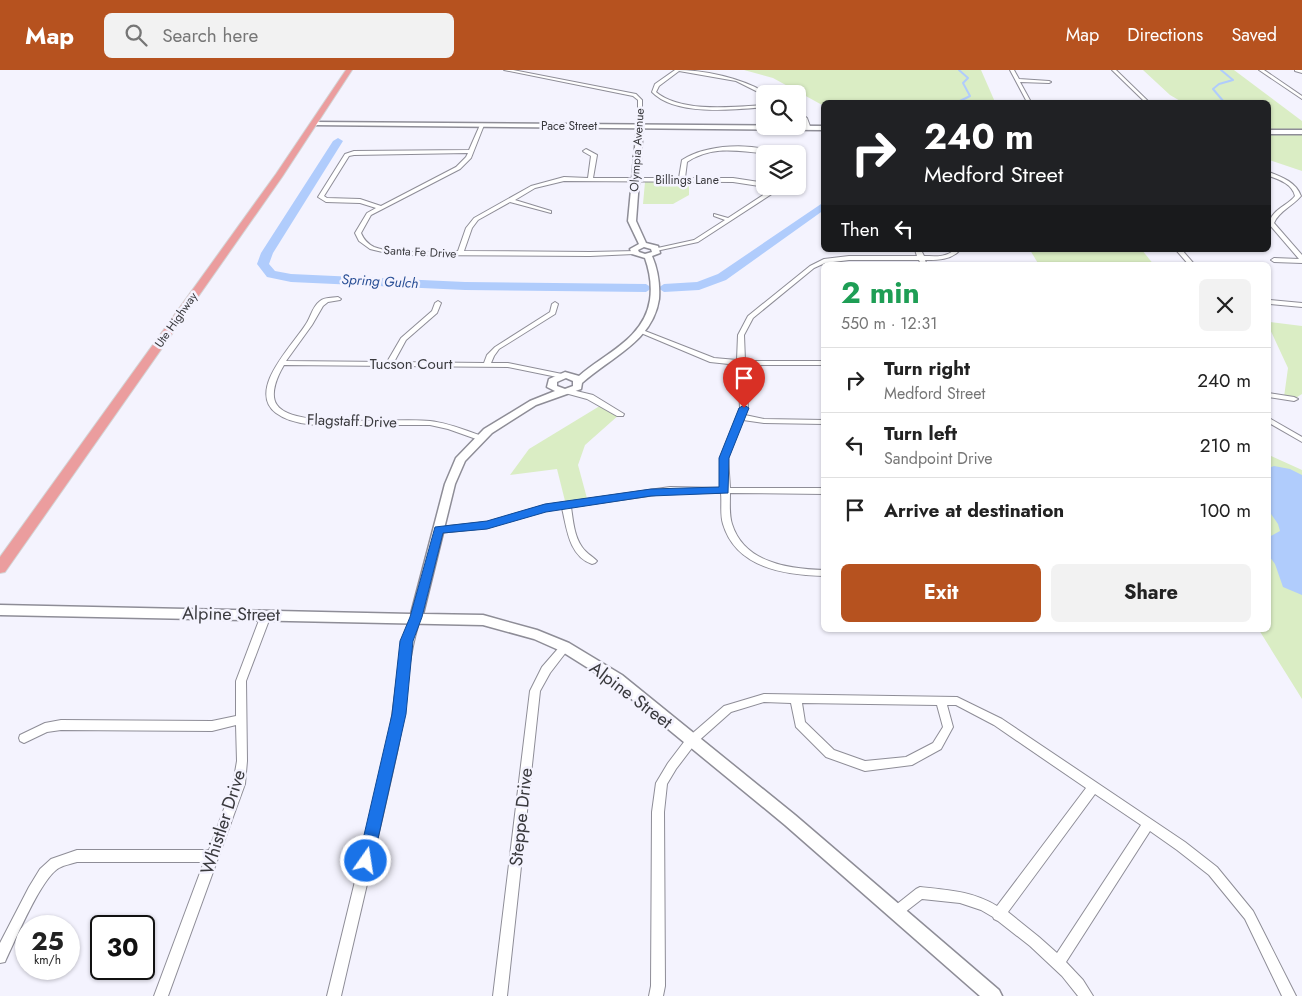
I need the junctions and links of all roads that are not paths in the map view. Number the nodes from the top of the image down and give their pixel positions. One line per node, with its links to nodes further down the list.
1 (349, 70): 19 (main road, Ute Highway)
2 (506, 70): 21 (street, Olympia Avenue)
3 (678, 70): 11 (street); 17 (street)
4 (1012, 70): 9 (street)
5 (1114, 70): 16 (street)
6 (1261, 70): 12 (street)
7 (1297, 70): 8 (street)
8 (1302, 72)
9 (1017, 80): 10 (street); 15 (street)
10 (1049, 82)
11 (756, 89)
12 (1293, 92): 13 (street); 14 (street)
13 (1302, 92)
14 (1302, 98)
15 (1027, 100)
16 (1145, 100)
17 (756, 106)
18 (806, 118): 22 (street)
19 (314, 124): 20 (main road, Pace Street); 92 (main road, Ute Highway)
20 (482, 125): 21 (main road, Pace Street); 26 (street, Santa Fe Drive)
21 (640, 127): 22 (main road, Pace Street); 33 (street, Olympia Avenue)
22 (809, 128): 23 (main road, Pace Street)
23 (821, 128)
24 (1271, 132): 25 (main road)
25 (1302, 132)
26 (471, 150): 41 (street, Santa Fe Drive); 41 (street)
27 (756, 150): 30 (street)
28 (586, 151): 32 (street)
29 (683, 152): 30 (street)
30 (693, 155): 34 (street)
31 (1271, 175): 36 (street)
32 (590, 179): 33 (street, Billings Lane); 40 (street, Billings Lane)
33 (636, 179): 34 (street, Billings Lane); 47 (street, Olympia Avenue)
34 (682, 180): 35 (street, Billings Lane)
35 (756, 184)
36 (1291, 184): 37 (street); 38 (street)
37 (1302, 184)
38 (1300, 192): 44 (street)
39 (768, 195): 46 (street)
40 (510, 200): 42 (street); 52 (street, Billings Lane)
41 (379, 207): 52 (street, Santa Fe Drive)
42 (549, 212)
43 (1271, 213): 44 (street)
44 (1276, 214): 55 (street)
45 (716, 215): 46 (street)
46 (730, 220): 48 (street)
47 (642, 245): 48 (street); 49 (street)
48 (656, 249): 53 (street)
49 (634, 252): 52 (street, Santa Fe Drive); 53 (street)
50 (954, 252): 57 (street)
51 (1181, 252): 58 (street)
52 (460, 254)
53 (648, 256): 65 (street)
54 (1274, 260): 55 (street)
55 (1302, 260)
56 (828, 262): 57 (street)
57 (923, 262)
58 (1189, 262)
59 (821, 264): 68 (street)
60 (338, 299): 67 (street, Flagstaff Drive)
61 (1271, 302): 64 (street)
62 (438, 303): 70 (street)
63 (555, 304): 71 (street)
64 (1302, 305)
65 (643, 332): 66 (street); 68 (street)
66 (601, 362): 73 (street); 74 (street)
67 (282, 363): 70 (street, Tucson Court); 85 (street, Flagstaff Drive)
68 (741, 363): 69 (street); 82 (street)
69 (821, 363)
70 (390, 364): 71 (street, Tucson Court)
71 (487, 364): 72 (street, Tucson Court)
72 (540, 371): 73 (street, Tucson Court); 75 (street)
73 (565, 375): 74 (street); 75 (street)
74 (579, 382): 76 (street); 78 (street)
75 (551, 384): 76 (street); 80 (street)
76 (565, 392): 78 (street); 80 (street)
77 (1271, 395): 79 (street)
78 (590, 397): 81 (street)
79 (1294, 398)
80 (533, 403): 85 (street)
81 (620, 414)
82 (740, 417): 84 (street); 87 (street)
83 (1271, 421): 86 (street)
84 (821, 422)
85 (479, 438): 90 (street)
86 (1302, 440)
87 (725, 491): 88 (street); 89 (street); 93 (street)
88 (821, 491)
89 (566, 505): 90 (street); 91 (street)
90 (439, 530): 96 (street)
91 (592, 561)
92 (0, 568)
93 (821, 573)
94 (0, 610): 95 (street, Alpine Street)
95 (266, 616): 96 (street, Alpine Street); 100 (street, Whistler Drive)
96 (416, 617): 97 (street, Alpine Street); 111 (street)
97 (565, 647): 102 (street, Alpine Street); 112 (street, Steppe Drive)
98 (796, 699): 99 (street); 99 (street); 102 (street)
99 (941, 701): 103 (street)
100 (240, 720): 101 (street); 105 (street, Whistler Drive)
101 (24, 738)
102 (691, 741): 106 (street, Alpine Street); 113 (street)
103 (1094, 787): 104 (street); 107 (street)
104 (1148, 824): 109 (street); 116 (street)
105 (214, 856): 108 (street); 110 (street, Whistler Drive)
106 (896, 912): 107 (street); 114 (street, Alpine Street)
107 (998, 915): 109 (street)
108 (0, 957)
109 (1058, 964): 115 (street)
110 (161, 996)
111 (334, 996)
112 (500, 996)
113 (656, 996)
114 (993, 996)
115 (1086, 996)
116 (1289, 996)

